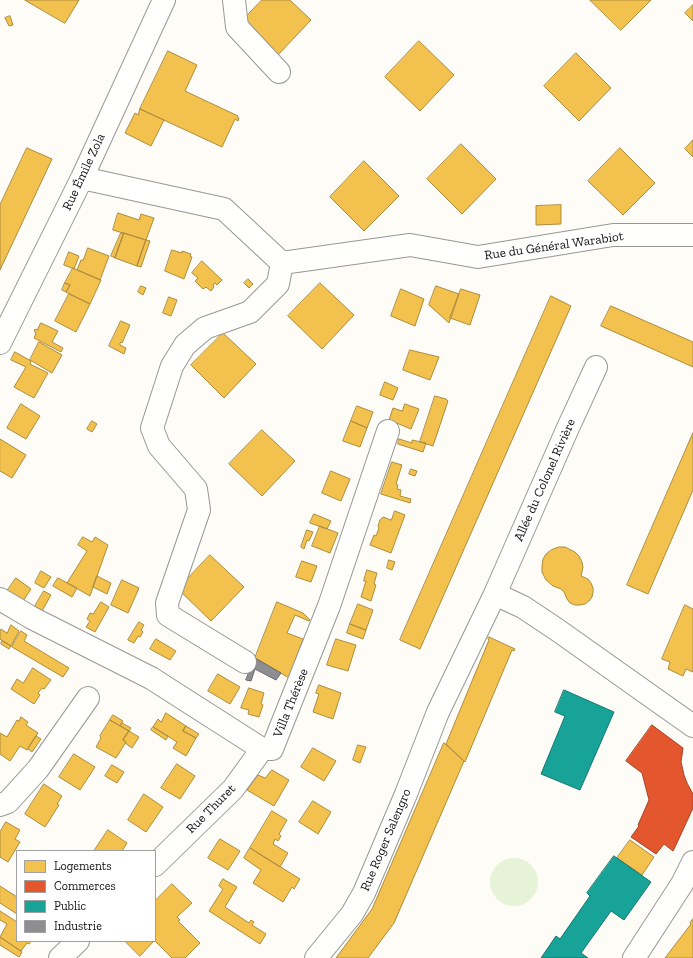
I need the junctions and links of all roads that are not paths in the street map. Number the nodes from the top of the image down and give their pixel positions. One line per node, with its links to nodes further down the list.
1 (164, 0): 4 (street, Rue Émile Zola)
2 (234, 0): 3 (street)
3 (279, 72)
4 (82, 178): 6 (street); 7 (street, Rue Émile Zola)
5 (693, 235): 6 (street, Rue du Général Warabiot)
6 (282, 262): 12 (street)
7 (0, 343)
8 (596, 367): 10 (street, Allée du Colonel Rivière)
9 (388, 431): 16 (street, Villa Thérèse)
10 (495, 594): 14 (street, Allée du Colonel Rivière); 15 (street)
11 (0, 599): 16 (street, Villa Thérèse)
12 (245, 662)
13 (88, 698): 17 (street)
14 (438, 712): 22 (street, Rue Roger Salengro)
15 (693, 726)
16 (262, 749): 19 (street, Rue Thuret)
17 (0, 805)
18 (693, 862): 23 (street)
19 (156, 864)
20 (77, 942): 21 (street)
21 (60, 958)
22 (316, 958)
23 (634, 958)

